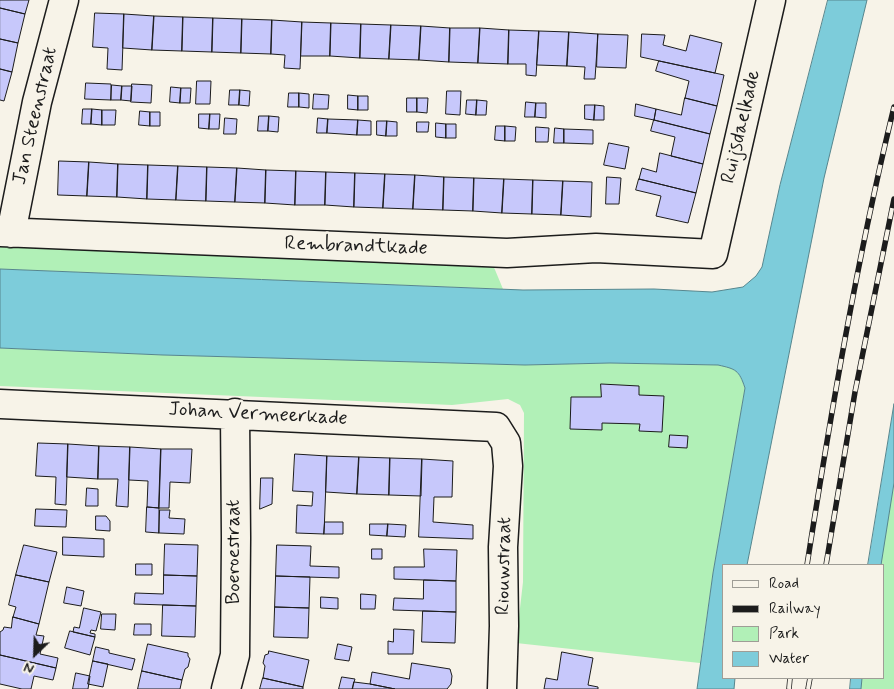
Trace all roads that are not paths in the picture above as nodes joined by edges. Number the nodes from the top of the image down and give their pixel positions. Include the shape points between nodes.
1 (64, 0) edge
2 (771, 0) edge
3 (5, 232) edge
4 (712, 254) joint
5 (0, 404) edge
6 (235, 413) junction
7 (506, 443) joint
8 (226, 689) edge
9 (502, 689) edge

1 - 3 street, Jan Steenstraat
2 - 4 street, Ruijsdaelkade
3 - 4 street, Rembrandtkade via 507,253 596,248
5 - 6 street, Johan Vermeerkade
6 - 7 street, Johan Vermeerkade via 496,426
6 - 8 street, Boeroestraat via 235,655
7 - 9 street, Riouwstraat

